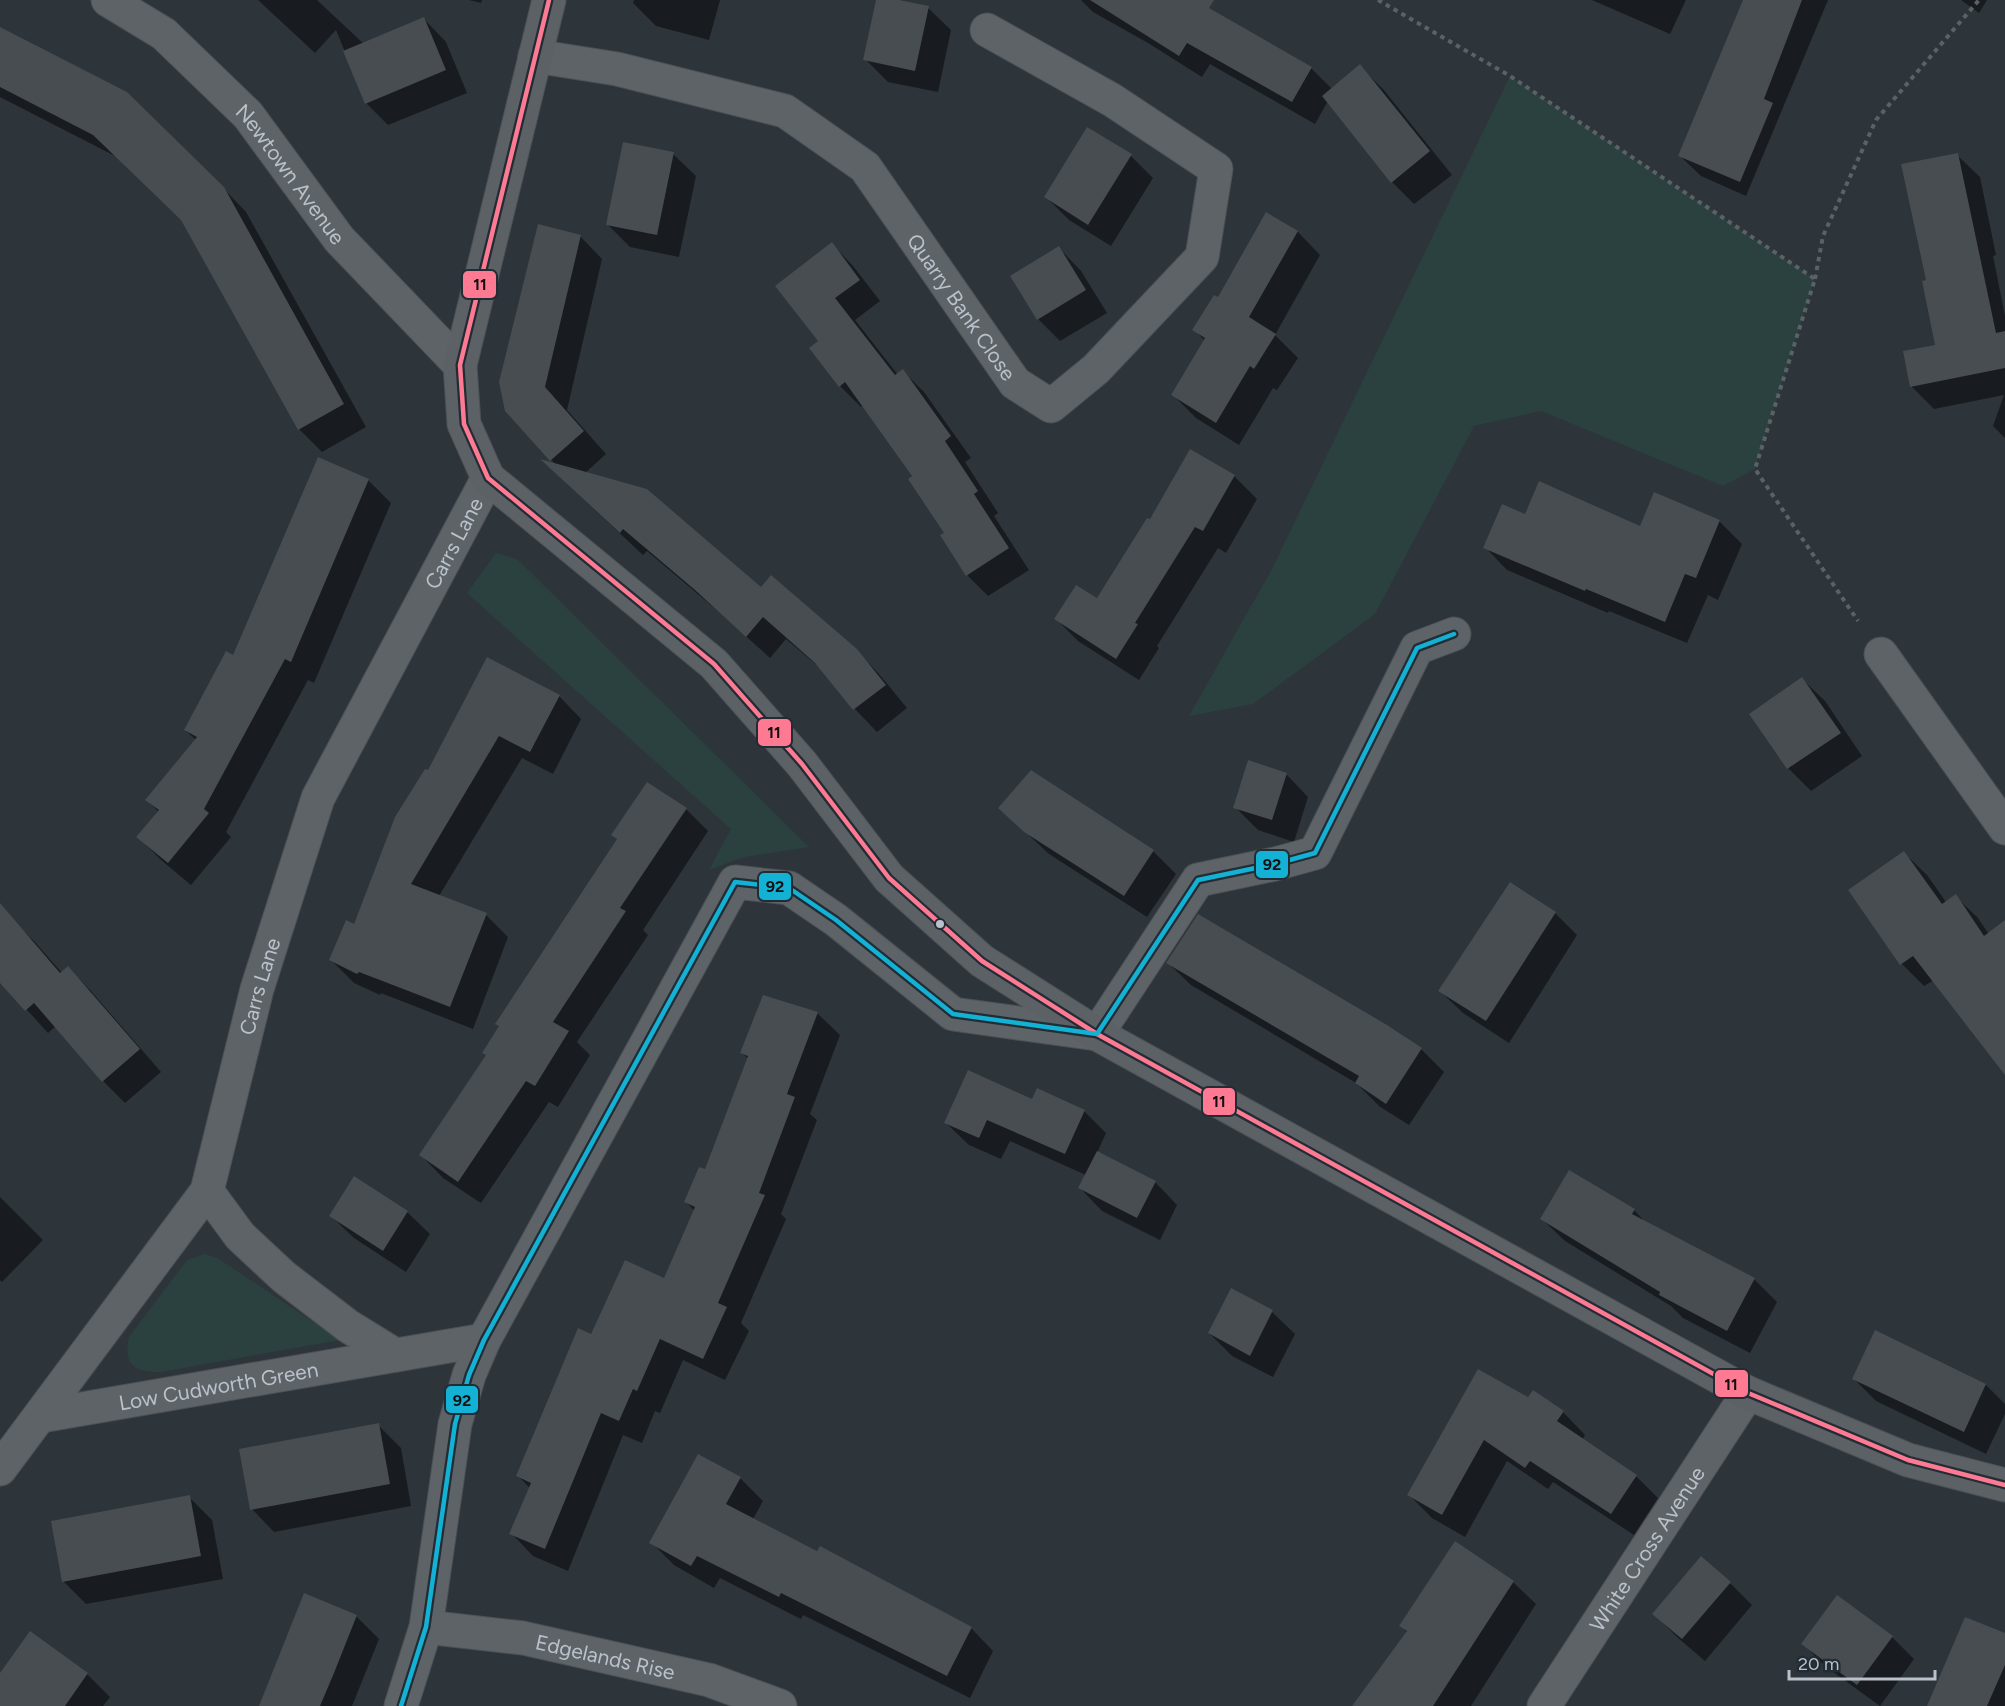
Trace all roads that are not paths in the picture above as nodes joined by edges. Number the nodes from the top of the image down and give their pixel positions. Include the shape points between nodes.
1 (108, 0) edge
2 (549, 0) edge
3 (987, 30) dead end
4 (535, 56) junction
5 (460, 365) junction
6 (488, 478) junction
7 (1454, 634) dead end
8 (1881, 654) road end
9 (2005, 828) edge
10 (1096, 1034) junction
11 (207, 1191) junction
12 (484, 1340) junction
13 (395, 1355) junction
14 (1748, 1392) junction
15 (41, 1416) junction
16 (0, 1469) edge
17 (2005, 1485) edge
18 (426, 1627) junction
19 (401, 1706) edge
20 (780, 1706) edge
21 (1544, 1706) edge

1 - 5 street, Newtown Avenue via 164,34 248,115 339,239
2 - 4 street
3 - 4 street, Quarry Bank Close via 1112,100 1216,169 1202,257 1096,369 1051,406 1015,383 865,167 785,111 617,69
4 - 5 street
5 - 6 street via 464,424
6 - 10 street via 714,664 802,764 889,878 982,961
6 - 11 street, Carrs Lane via 318,798 257,989
7 - 10 street via 1417,648 1315,853 1198,880
8 - 9 street
10 - 12 street via 953,1014 836,920 789,888 735,882
10 - 14 street
11 - 13 street via 240,1236 284,1277 348,1326
11 - 15 street, Carrs Lane
12 - 13 street, Low Cudworth Green
12 - 18 street via 455,1424
13 - 15 street, Low Cudworth Green
14 - 17 street via 1908,1460
14 - 21 street, White Cross Avenue
15 - 16 street, Carrs Lane
18 - 19 street
18 - 20 street, Edgelands Rise via 523,1638 709,1680

